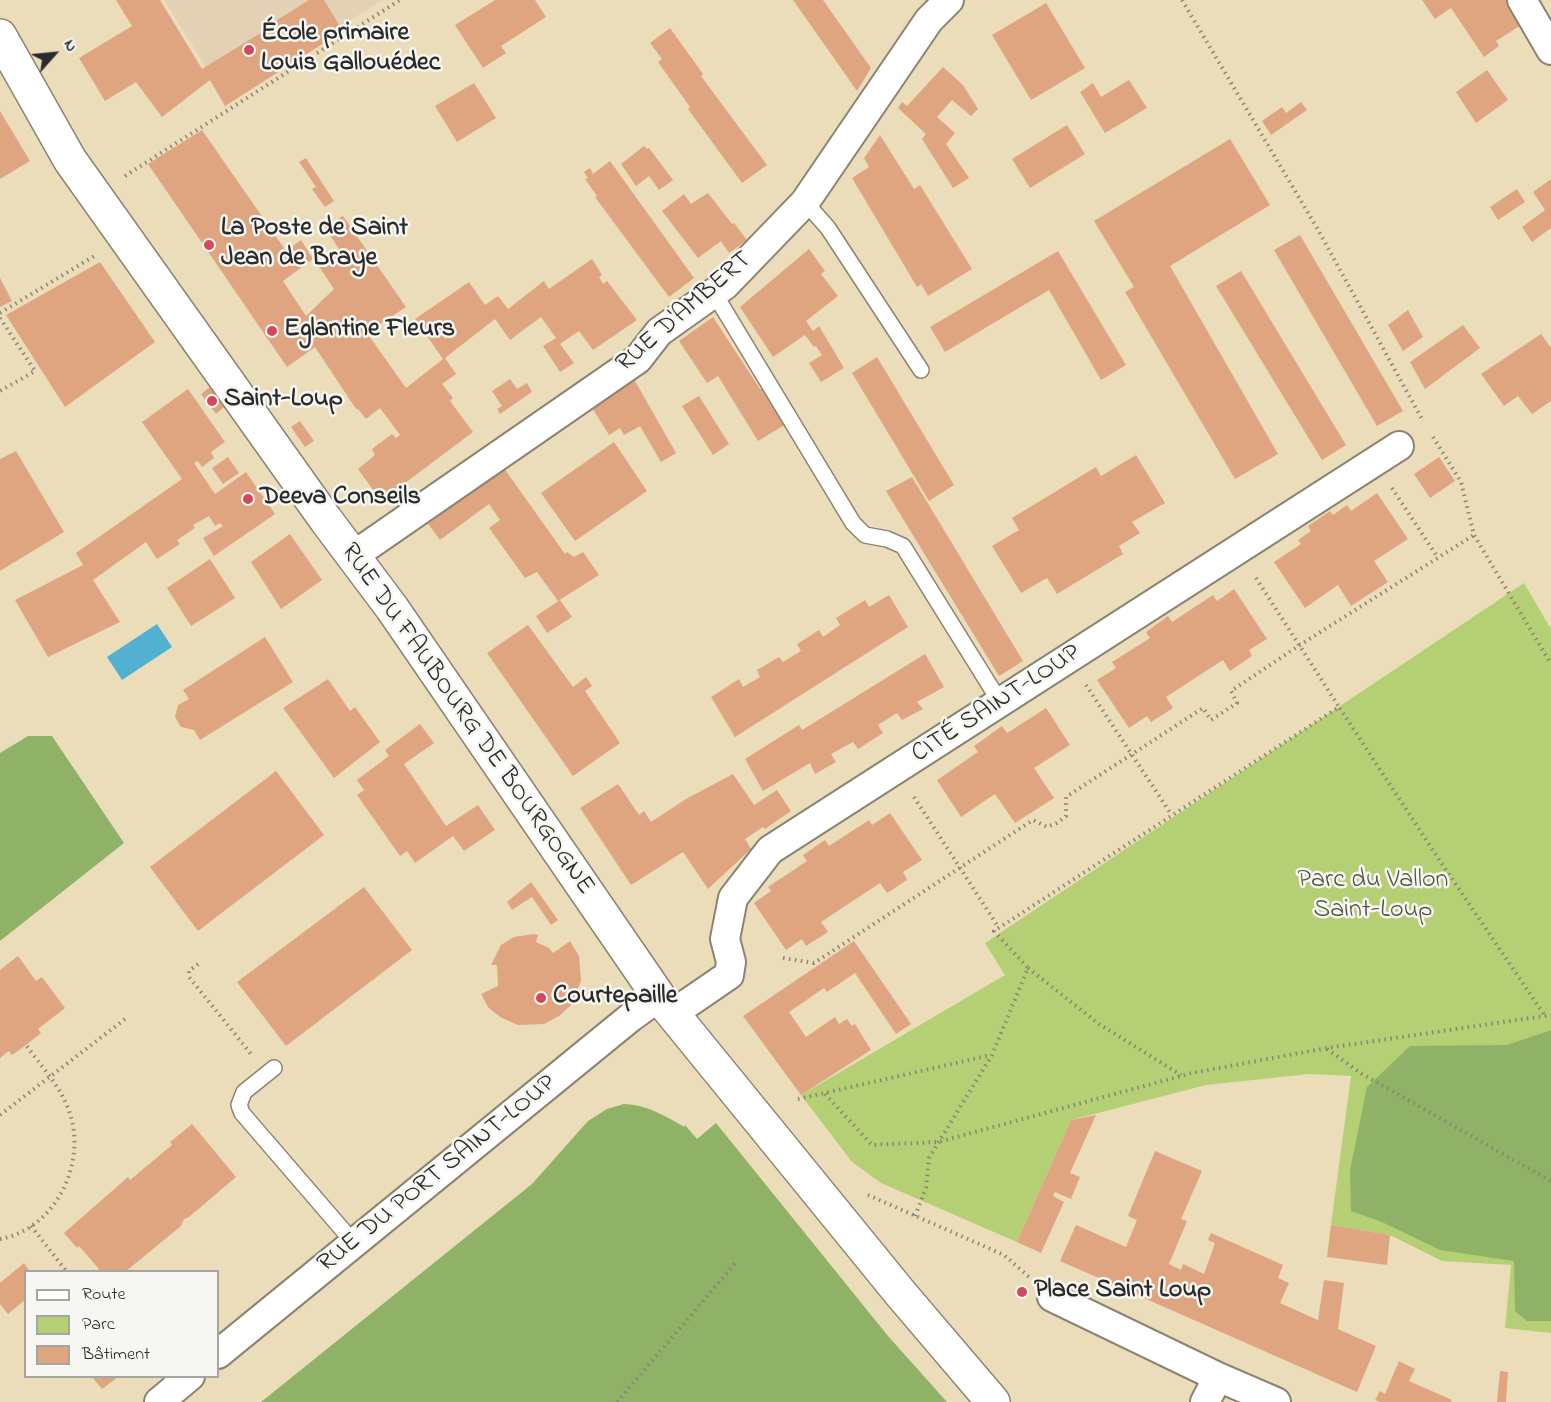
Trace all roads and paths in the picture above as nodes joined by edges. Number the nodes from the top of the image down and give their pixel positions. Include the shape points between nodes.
1 (400, 0) edge
2 (949, 0) edge
3 (1182, 0) edge
4 (1522, 0) edge
5 (0, 36) edge
6 (1551, 50) edge
7 (120, 179) dead end
8 (805, 202) junction
9 (99, 253) dead end
10 (714, 293) junction
11 (0, 313) edge
12 (0, 318) edge
13 (921, 370) dead end
14 (0, 391) edge
15 (1426, 426) dead end
16 (1432, 436) dead end
17 (1399, 446) dead end
18 (1390, 484) dead end
19 (1474, 535) junction
20 (353, 556) junction
21 (1438, 558) junction
22 (1252, 572) dead end
23 (1300, 645) junction
24 (1551, 664) edge
25 (1084, 682) dead end
26 (1000, 702) junction
27 (1339, 707) junction
28 (1132, 754) junction
29 (912, 794) dead end
30 (1171, 814) junction
31 (960, 869) junction
32 (999, 928) junction
33 (783, 958) dead end
34 (198, 964) dead end
35 (1028, 968) junction
36 (665, 1006) junction
37 (1551, 1015) edge
38 (1545, 1016) junction
39 (125, 1019) dead end
40 (26, 1045) dead end
41 (1327, 1048) junction
42 (992, 1055) junction
43 (270, 1071) joint
44 (1181, 1075) junction
45 (49, 1077) junction
46 (825, 1094) junction
47 (798, 1099) dead end
48 (0, 1115) edge
49 (938, 1142) junction
50 (1551, 1181) edge
51 (862, 1193) dead end
52 (915, 1216) junction
53 (31, 1226) junction
54 (0, 1239) edge
55 (354, 1243) junction
56 (737, 1261) dead end
57 (66, 1270) edge
58 (1052, 1297) joint
59 (219, 1353) edge
60 (1218, 1377) junction
61 (189, 1378) edge
62 (159, 1402) edge
63 (617, 1402) edge
64 (993, 1402) edge
65 (1205, 1402) edge
66 (1276, 1402) edge

1 - 7 path
2 - 8 street, RUE D'AMBERT via 929,20
3 - 15 path via 1317,228
4 - 6 street
5 - 20 main road, RUE DU FAUBOURG DE BOURGOGNE via 70,160
8 - 10 street, RUE D'AMBERT
8 - 13 lane via 828,228
9 - 11 path
10 - 20 street, RUE D'AMBERT via 659,332 638,358
10 - 26 lane via 853,523 865,535 903,546
12 - 14 path via 35,371
16 - 19 path via 1461,482
17 - 26 street, CITÉ SAINT-LOUP
18 - 21 path
19 - 21 path
19 - 24 path
20 - 36 main road, RUE DU FAUBOURG DE BOURGOGNE
21 - 23 path
22 - 23 path
23 - 27 path
23 - 28 path via 1231,691 1237,703 1211,720 1203,708
25 - 28 path
26 - 36 street, CITÉ SAINT-LOUP via 770,850 733,898 725,939 731,962 729,975
27 - 30 path
27 - 38 path
28 - 30 path
28 - 31 path via 1065,797 1066,816 1057,823 1047,827 1033,820
29 - 31 path
30 - 32 path
31 - 32 path
31 - 33 path via 814,963
32 - 35 path via 994,931
34 - 43 path via 189,971 189,977
35 - 42 path
35 - 44 path via 1099,1024
36 - 55 street, RUE DU PORT SAINT-LOUP via 631,1017
36 - 64 main road, RUE DU FAUBOURG DE BOURGOGNE
37 - 38 path
38 - 41 path
39 - 45 path
40 - 45 path
41 - 44 path
41 - 50 path via 1362,1074
42 - 46 path
42 - 49 path
43 - 55 lane via 244,1092 239,1106 242,1113
44 - 49 path
45 - 48 path
45 - 53 path via 69,1111 75,1149 66,1186
46 - 47 path
46 - 49 path via 872,1145
49 - 52 path via 929,1158 926,1188
51 - 52 path
52 - 58 path via 1004,1255
53 - 54 path
53 - 57 path
55 - 59 street, RUE DU PORT SAINT-LOUP
56 - 63 path
58 - 60 street
60 - 65 street
60 - 66 street
61 - 62 street

